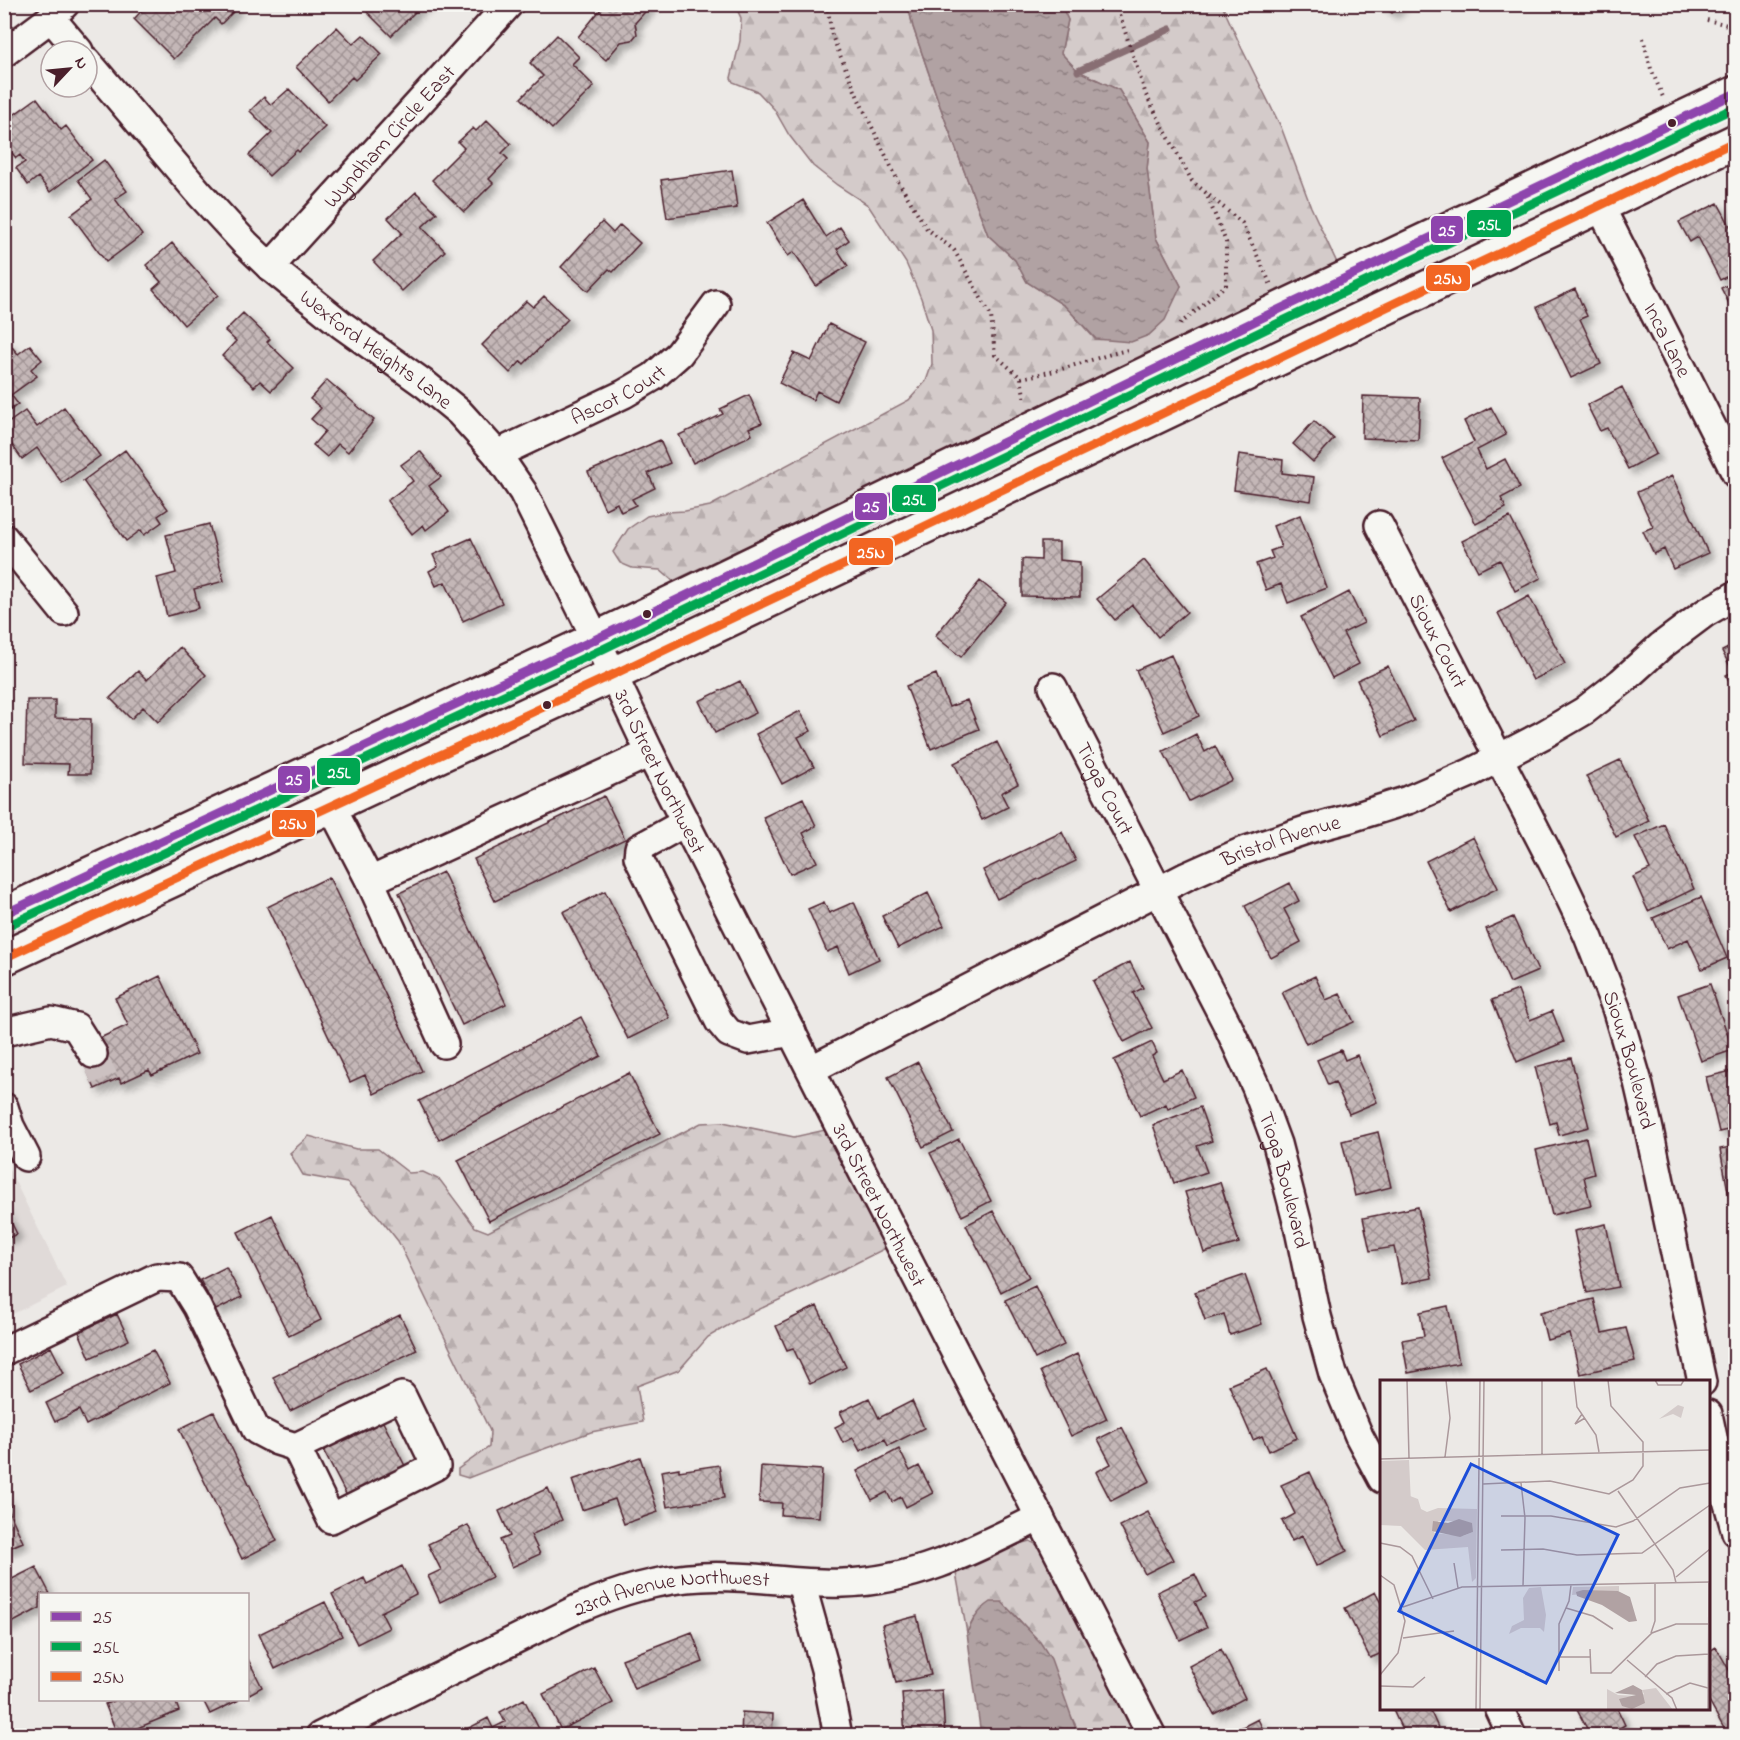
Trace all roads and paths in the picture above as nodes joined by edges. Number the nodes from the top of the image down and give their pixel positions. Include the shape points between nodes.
1 (508, 4) edge
2 (827, 4) edge
3 (1116, 4) edge
4 (58, 11) edge
5 (1707, 20) dead end
6 (1736, 27) edge
7 (1643, 38) dead end
8 (73, 39) edge
9 (4, 53) edge
10 (99, 75) edge
11 (1736, 93) edge
12 (1674, 122) junction
13 (1736, 141) edge
14 (1206, 193) junction
15 (1600, 206) junction
16 (270, 267) junction
17 (716, 304) dead end
18 (1282, 308) junction
19 (1177, 326) dead end
20 (1133, 349) dead end
21 (1021, 378) junction
22 (1027, 409) dead end
23 (497, 454) junction
24 (1736, 474) edge
25 (1379, 525) dead end
26 (4, 538) edge
27 (1736, 595) edge
28 (64, 612) dead end
29 (596, 639) junction
30 (612, 675) junction
31 (1053, 687) dead end
32 (650, 753) junction
33 (1498, 758) junction
34 (331, 806) junction
35 (686, 822) junction
36 (370, 881) junction
37 (1158, 891) junction
38 (4, 914) edge
39 (4, 958) edge
40 (4, 1032) edge
41 (792, 1032) junction
42 (444, 1044) dead end
43 (93, 1054) tunnel mouth
44 (812, 1069) junction
45 (4, 1107) edge
46 (26, 1157) dead end
47 (4, 1351) edge
48 (1702, 1380) edge
49 (1710, 1423) edge
50 (296, 1448) junction
51 (1380, 1475) edge
52 (1040, 1517) junction
53 (1736, 1532) edge
54 (801, 1583) junction
55 (1500, 1710) edge
56 (320, 1736) edge
57 (838, 1736) edge
58 (1152, 1736) edge
59 (1512, 1736) edge

1 - 16 street, Wyndham Circle East
2 - 21 path via 832,36 898,182 927,229 954,250 991,316 995,355
3 - 14 path via 1146,95 1192,181
4 - 8 street
4 - 9 street
5 - 6 path
7 - 12 path
10 - 16 street, Wexford Heights Lane via 200,194
11 - 12 main road
12 - 18 main road
13 - 15 main road
14 - 18 path via 1242,223
14 - 19 path via 1226,242 1226,285
15 - 24 street, Inca Lane
15 - 30 main road
16 - 23 street, Wexford Heights Lane via 459,412
17 - 23 street, Ascot Court via 679,354 653,377
18 - 29 main road
20 - 21 path
21 - 22 path
23 - 29 street, Wexford Heights Lane via 538,520
25 - 33 street, Sioux Court
26 - 28 street
27 - 33 street, Bristol Avenue via 1661,646 1584,711
29 - 30 street, Wexford Heights Lane
29 - 38 main road
30 - 32 street, 3rd Street Northwest
30 - 34 main road
31 - 37 street, Tioga Court
32 - 35 street, 3rd Street Northwest
32 - 36 street
33 - 37 street, Bristol Avenue via 1408,800 1241,852
33 - 48 street, Sioux Boulevard via 1588,936 1616,1008 1650,1134
34 - 36 street
34 - 39 main road
35 - 41 street, 3rd Street Northwest
35 - 41 street via 639,848 638,857 719,1021 729,1033 748,1040
36 - 42 street
37 - 44 street, Bristol Avenue
37 - 51 street, Tioga Boulevard via 1256,1088 1279,1154 1333,1374
40 - 43 street via 51,1021 75,1027
41 - 44 street, 3rd Street Northwest
44 - 52 street, 3rd Street Northwest
45 - 46 street
47 - 50 street via 157,1277 179,1278 256,1430
49 - 53 street
50 - 50 street via 402,1396 436,1466 331,1519
52 - 54 street, 23rd Avenue Northwest via 928,1569 887,1579
52 - 58 street, 3rd Street Northwest
54 - 56 street, 23rd Avenue Northwest via 703,1576 660,1581 619,1592
54 - 57 street via 825,1669
55 - 59 street

